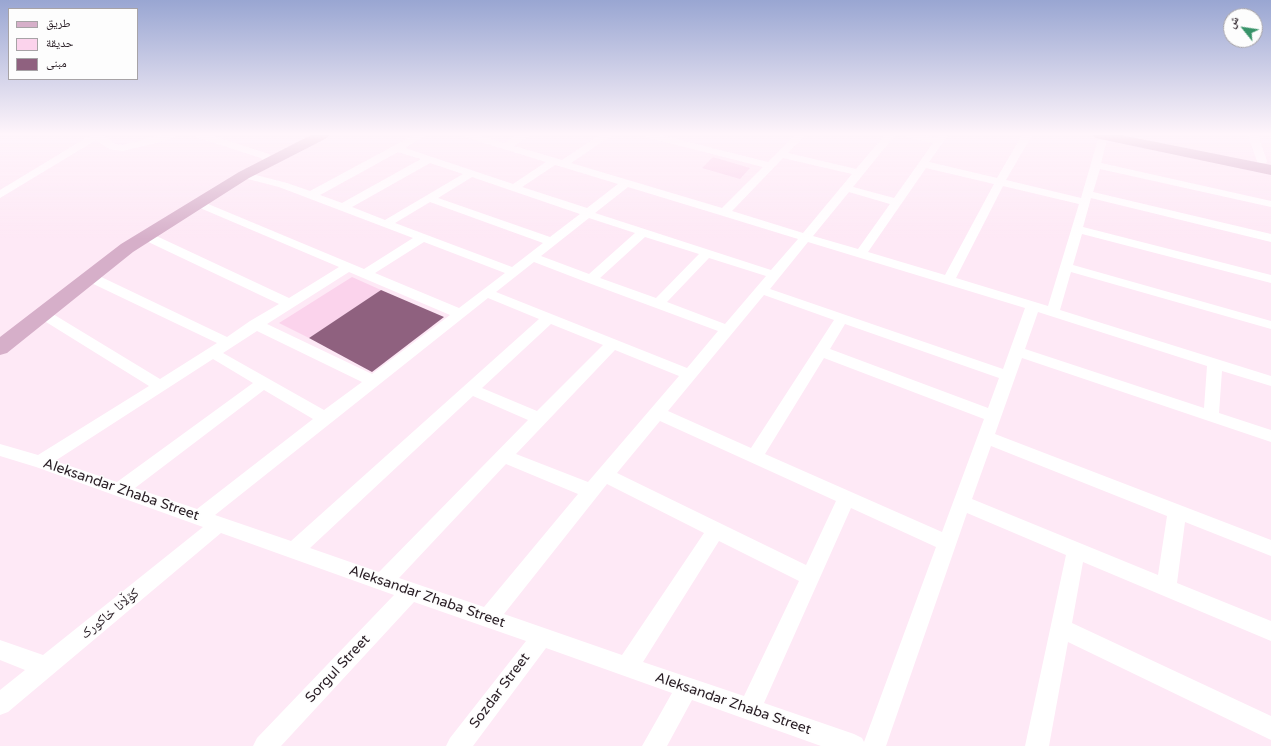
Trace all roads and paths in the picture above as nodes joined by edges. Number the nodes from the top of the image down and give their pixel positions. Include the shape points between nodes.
1 (40, 170) edge
2 (245, 170) edge
3 (252, 170) edge
4 (357, 170) edge
5 (410, 170) edge
6 (461, 170) edge
7 (545, 170) edge
8 (583, 170) edge
9 (766, 170) edge
10 (846, 170) edge
11 (862, 170) edge
12 (919, 170) edge
13 (948, 170) edge
14 (1007, 170) edge
15 (1095, 170) edge
16 (1118, 170) edge
17 (470, 173) junction
18 (859, 173) junction
19 (244, 175) junction
20 (1000, 182) junction
21 (626, 183) junction
22 (514, 188) junction
23 (846, 188) junction
24 (0, 195) edge
25 (310, 196) junction
26 (428, 198) junction
27 (1086, 198) junction
28 (897, 202) junction
29 (197, 203) junction
30 (1271, 204) edge
31 (342, 208) junction
32 (588, 213) junction
33 (724, 213) junction
34 (386, 224) junction
35 (1077, 229) junction
36 (643, 232) junction
37 (146, 236) junction
38 (806, 237) junction
39 (422, 238) junction
40 (1271, 238) edge
41 (552, 242) junction
42 (707, 253) junction
43 (861, 254) junction
44 (533, 257) junction
45 (349, 266) junction
46 (1066, 267) junction
47 (514, 272) junction
48 (366, 273) junction
49 (774, 275) junction
50 (90, 277) junction
51 (591, 279) junction
52 (1271, 279) edge
53 (948, 281) junction
54 (761, 290) junction
55 (487, 293) junction
56 (288, 304) junction
57 (658, 304) junction
58 (1033, 306) junction
59 (1053, 312) junction
60 (43, 314) junction
61 (461, 314) junction
62 (549, 318) junction
63 (842, 318) junction
64 (255, 324) junction
65 (1271, 325) edge
66 (728, 330) junction
67 (0, 332) edge
68 (227, 342) junction
69 (612, 344) junction
70 (0, 348) edge
71 (821, 351) junction
72 (1017, 351) junction
73 (211, 352) junction
74 (1215, 363) junction
75 (690, 375) junction
76 (1008, 376) junction
77 (1271, 381) edge
78 (373, 382) junction
79 (263, 383) junction
80 (158, 386) junction
81 (471, 389) junction
82 (657, 413) junction
83 (993, 416) junction
84 (1211, 416) junction
85 (325, 418) junction
86 (540, 419) junction
87 (1271, 436) edge
88 (985, 437) junction
89 (2, 452) edge
90 (503, 456) junction
91 (754, 457) junction
92 (40, 462) junction
93 (605, 475) junction
94 (120, 490) junction
95 (591, 492) junction
96 (847, 498) junction
97 (962, 503) junction
98 (1177, 512) junction
99 (200, 517) junction
100 (219, 524) junction
101 (716, 530) junction
102 (947, 543) junction
103 (1271, 548) edge
104 (294, 550) junction
105 (1076, 550) junction
106 (810, 577) junction
107 (383, 581) junction
108 (1166, 588) junction
109 (411, 591) junction
110 (488, 618) junction
111 (1060, 628) junction
112 (1271, 631) edge
113 (542, 637) junction
114 (0, 650) edge
115 (45, 667) junction
116 (627, 667) junction
117 (687, 688) junction
118 (0, 704) edge
119 (749, 710) junction
120 (1271, 728) edge
121 (265, 746) edge
122 (458, 746) edge
123 (654, 746) edge
124 (853, 746) edge
125 (874, 746) edge
126 (1037, 746) edge

1 - 24 street
2 - 67 main road via 192,195 113,246
3 - 19 main road
4 - 25 street
5 - 31 street
6 - 17 street
7 - 22 street
8 - 21 street
9 - 33 street
10 - 18 street
11 - 18 street
12 - 28 street
13 - 20 street
14 - 20 street
15 - 27 street
16 - 30 street
17 - 22 street
17 - 26 street
18 - 23 street
19 - 25 street
19 - 29 main road
20 - 27 street
20 - 53 street
21 - 32 street
21 - 33 street
22 - 32 street
23 - 28 street
23 - 38 street
25 - 31 street
26 - 34 street
26 - 41 street
27 - 35 street
27 - 40 street
28 - 43 street
29 - 37 main road
29 - 45 street
31 - 34 street
32 - 36 street
32 - 41 street
33 - 38 street
34 - 39 street
35 - 46 street
35 - 52 street
36 - 42 street
36 - 51 street
37 - 50 main road
37 - 56 street
38 - 43 street
38 - 49 street
39 - 47 street
39 - 48 street
41 - 44 street
42 - 49 street
42 - 57 street
43 - 53 street
44 - 47 street
44 - 51 street
45 - 48 street
45 - 56 street
46 - 59 street
46 - 65 street
47 - 55 street
48 - 61 street
49 - 54 street
50 - 60 main road
50 - 68 street
51 - 57 street
53 - 58 street
54 - 63 street
54 - 66 street
55 - 61 street
55 - 62 street
56 - 64 street
57 - 66 street
58 - 59 street
58 - 72 street
59 - 74 street
60 - 70 main road
60 - 80 street
61 - 78 street
62 - 69 street
62 - 81 street
63 - 71 street
63 - 76 street
64 - 68 street
64 - 78 street
66 - 75 street
68 - 73 street
69 - 75 street
69 - 86 street
71 - 83 street
71 - 91 street
72 - 76 street
72 - 84 street
73 - 79 street
73 - 80 street
74 - 77 street
74 - 84 street
75 - 82 street
76 - 83 street
78 - 85 street
79 - 85 street
79 - 94 street
80 - 92 street
81 - 86 street
81 - 104 street
82 - 91 street
82 - 93 street
83 - 88 street
84 - 87 street
85 - 99 street
86 - 90 street
88 - 97 street
88 - 98 street
89 - 92 street, Aleksandar Zhaba Street
90 - 95 street
90 - 107 street
91 - 96 street
92 - 94 street, Aleksandar Zhaba Street
93 - 95 street
93 - 101 street
94 - 99 street, Aleksandar Zhaba Street
95 - 110 street
96 - 102 street
96 - 106 street
97 - 102 street
97 - 105 street
98 - 103 street
98 - 108 street
99 - 100 street, Aleksandar Zhaba Street
100 - 104 street, Aleksandar Zhaba Street
100 - 115 street, کۆڵانا خاکورک
101 - 106 street
101 - 116 street
102 - 125 street
104 - 107 street, Aleksandar Zhaba Street
105 - 108 street
105 - 111 street
106 - 119 street
107 - 109 street, Aleksandar Zhaba Street
108 - 112 street
109 - 110 street, Aleksandar Zhaba Street
109 - 121 street, Sorgul Street
110 - 113 street, Aleksandar Zhaba Street
111 - 120 street
111 - 126 street
113 - 116 street, Aleksandar Zhaba Street
113 - 122 street, Sozdar Street
114 - 115 street
115 - 118 street, کۆڵانا خاکورک
116 - 117 street, Aleksandar Zhaba Street
117 - 119 street, Aleksandar Zhaba Street
117 - 123 street
119 - 124 street, Aleksandar Zhaba Street

